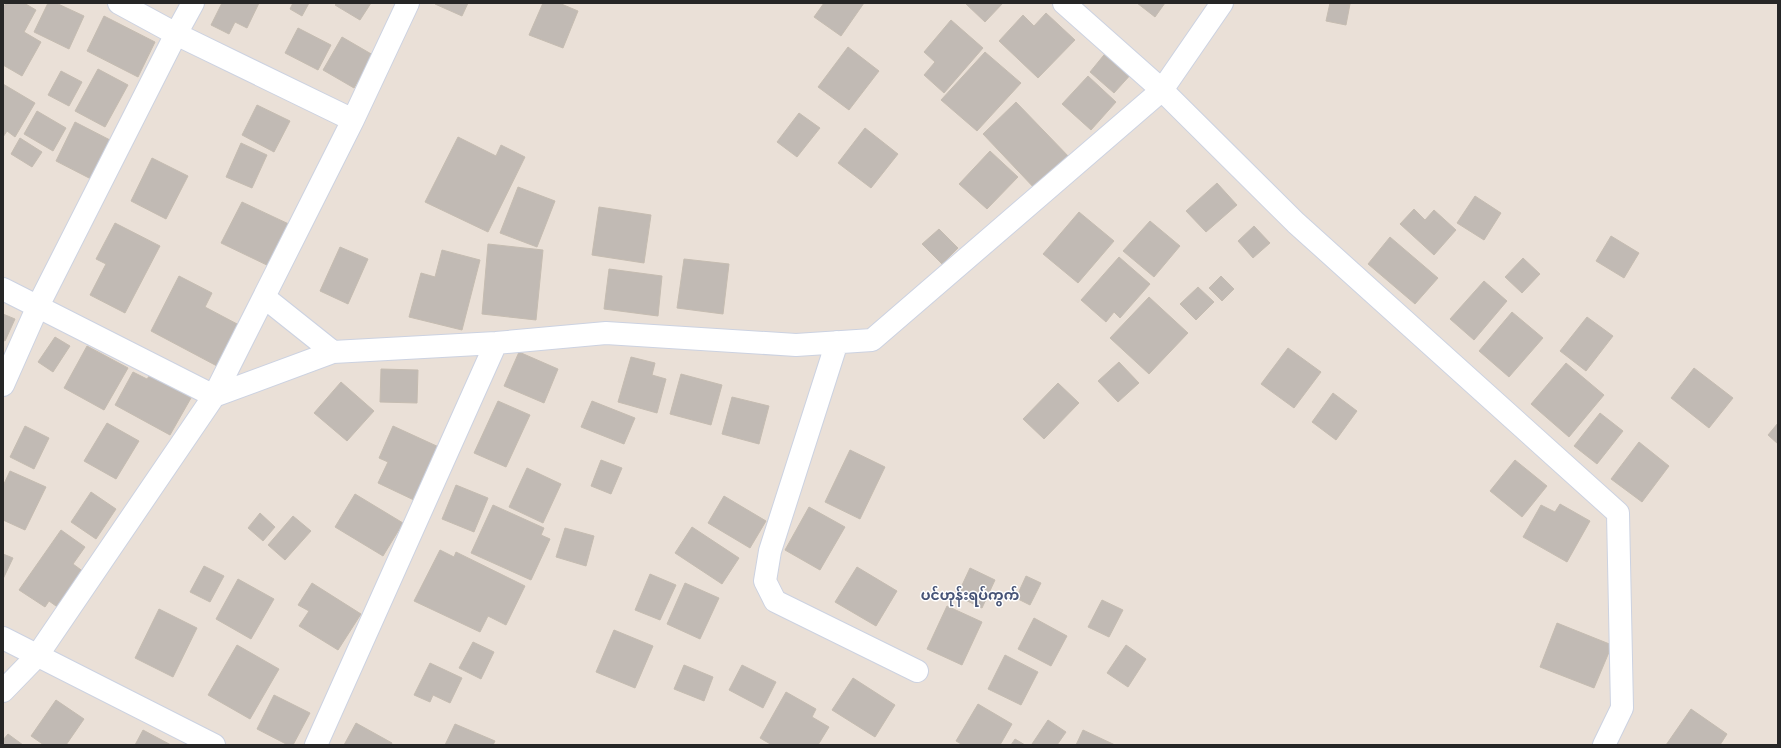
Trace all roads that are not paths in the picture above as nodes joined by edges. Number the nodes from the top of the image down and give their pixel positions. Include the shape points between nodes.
1 (118, 3) edge
2 (193, 3) edge
3 (408, 3) edge
4 (1064, 3) edge
5 (1222, 3) edge
6 (176, 34) junction
7 (1162, 90) junction
8 (353, 120) junction
9 (3, 289) edge
10 (264, 297) junction
11 (38, 306) junction
12 (837, 342) junction
13 (496, 343) junction
14 (333, 352) junction
15 (3, 385) edge
16 (214, 396) junction
17 (3, 638) edge
18 (37, 656) junction
19 (917, 671) dead end
20 (3, 691) edge
21 (214, 745) edge
22 (316, 745) edge
23 (1604, 745) edge

1 - 6 street
2 - 6 street
3 - 8 street
4 - 7 street
5 - 7 street
6 - 8 street
6 - 11 street
7 - 12 street via 872,340
7 - 23 street via 1296,223 1618,513 1622,708
8 - 10 street
9 - 11 street
10 - 14 street
10 - 16 street
11 - 15 street
11 - 16 street
12 - 13 street via 796,345 606,333
12 - 19 street via 770,550 764,581 775,601
13 - 14 street
13 - 22 street
14 - 16 street
16 - 18 street
17 - 18 street
18 - 20 street
18 - 21 street

